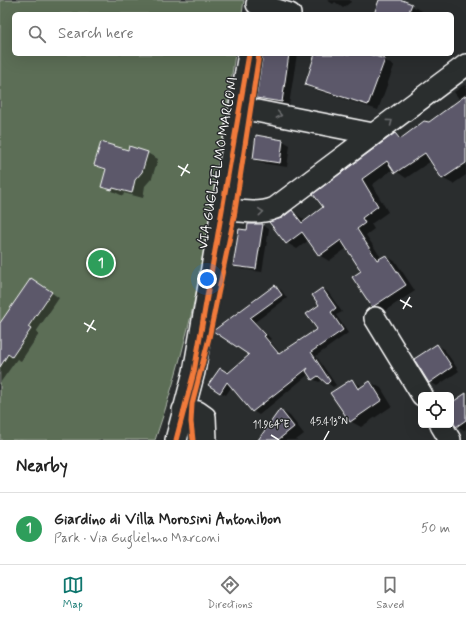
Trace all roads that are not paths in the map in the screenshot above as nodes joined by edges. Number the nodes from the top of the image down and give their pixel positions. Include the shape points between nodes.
1 (257, 6) edge
2 (282, 12) edge
3 (249, 56) edge
4 (466, 65) edge
5 (241, 108) junction
6 (373, 134) junction
7 (222, 209) junction
8 (375, 318) dead end
9 (420, 392) edge
10 (183, 410) junction
11 (443, 428) edge
12 (176, 440) edge
13 (206, 440) edge
14 (450, 440) edge

1 - 2 street
3 - 5 street, VIA GUGLIELMO MARCONI
6 -> 4 street
5 -> 6 street
5 - 7 street, VIA GUGLIELMO MARCONI
7 -> 6 street via 256,212 275,208
7 - 10 street, VIA GUGLIELMO MARCONI via 194,372
8 - 9 street
10 - 12 street, VIA GUGLIELMO MARCONI
10 - 13 street via 198,412 205,417
11 - 14 street

